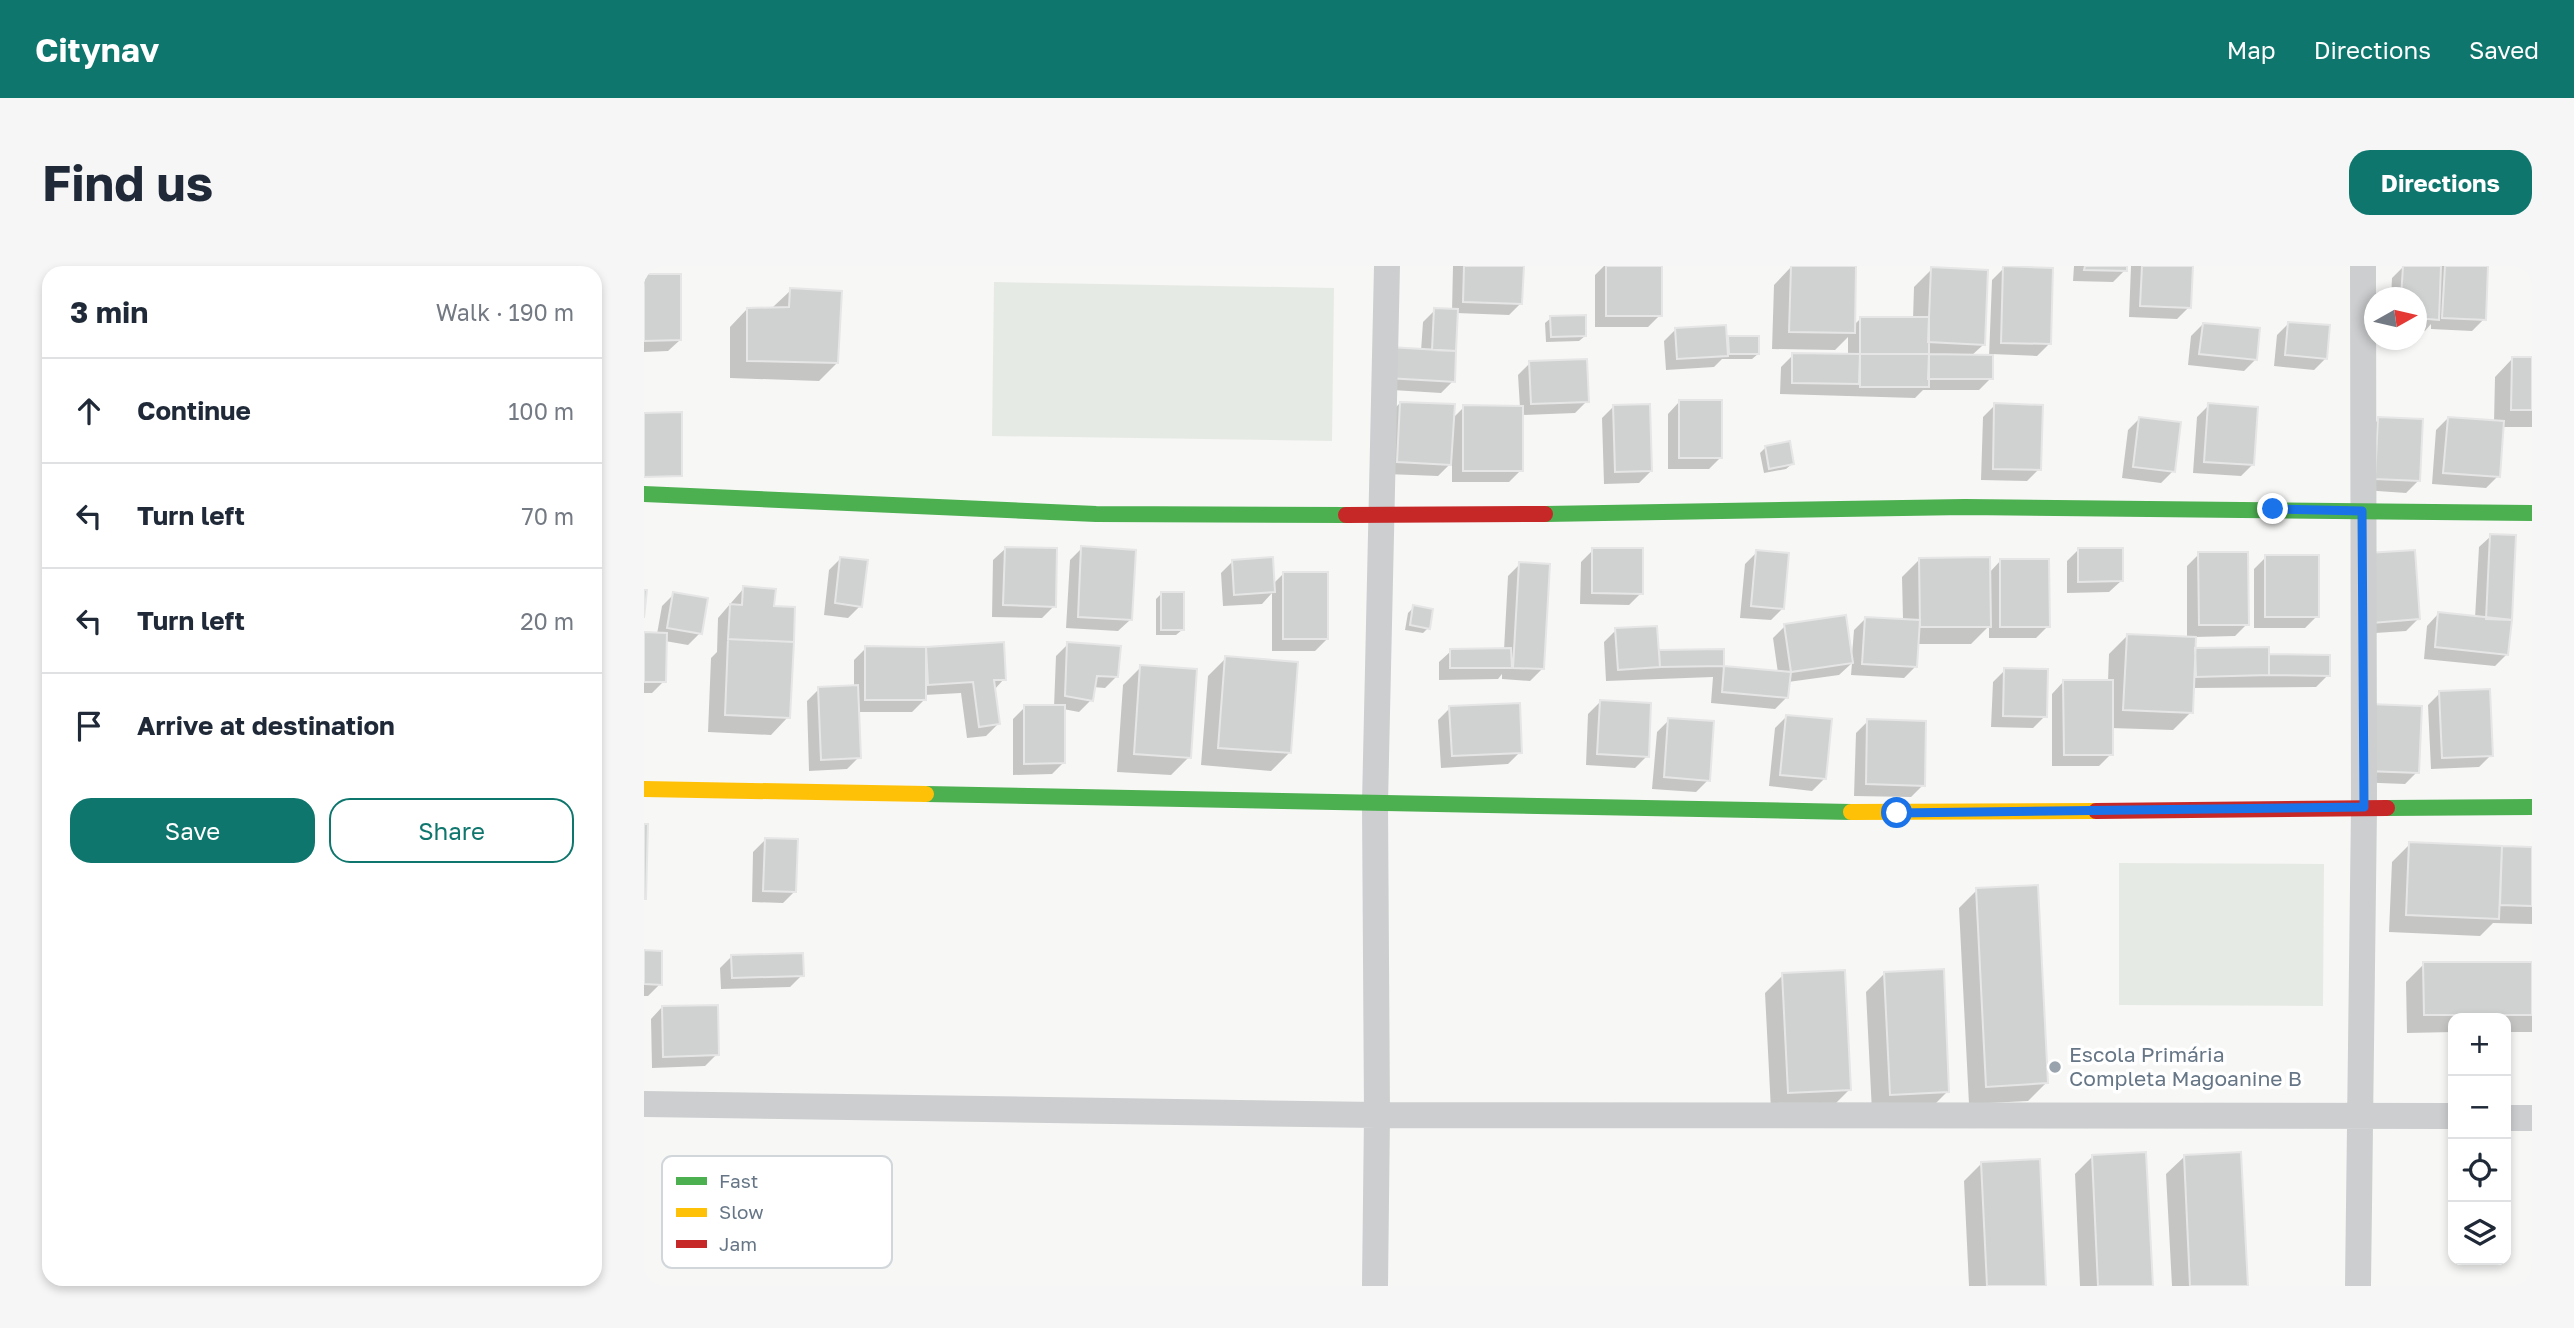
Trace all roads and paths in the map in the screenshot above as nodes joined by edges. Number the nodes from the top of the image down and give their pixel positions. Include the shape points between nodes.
1 (1387, 266) edge
2 (2363, 266) edge
3 (644, 494) edge
4 (2362, 511) junction
5 (2532, 513) edge
6 (1381, 514) junction
7 (644, 789) edge
8 (1375, 803) junction
9 (2364, 807) junction
10 (2532, 807) edge
11 (644, 1104) edge
12 (2362, 1114) junction
13 (1377, 1115) junction
14 (2448, 1116) edge
15 (2511, 1118) edge
16 (2532, 1118) edge
17 (1375, 1286) edge
18 (2358, 1286) edge

1 - 6 street
2 - 4 street
3 - 6 street via 1096,514
4 - 5 street
4 - 6 street via 1965,507
4 - 9 street
6 - 8 street
7 - 8 street
8 - 9 street via 1897,813
8 - 13 street
9 - 10 street
9 - 12 street
11 - 13 street
12 - 13 street
12 - 14 street
12 - 18 street
13 - 17 street
15 - 16 street

